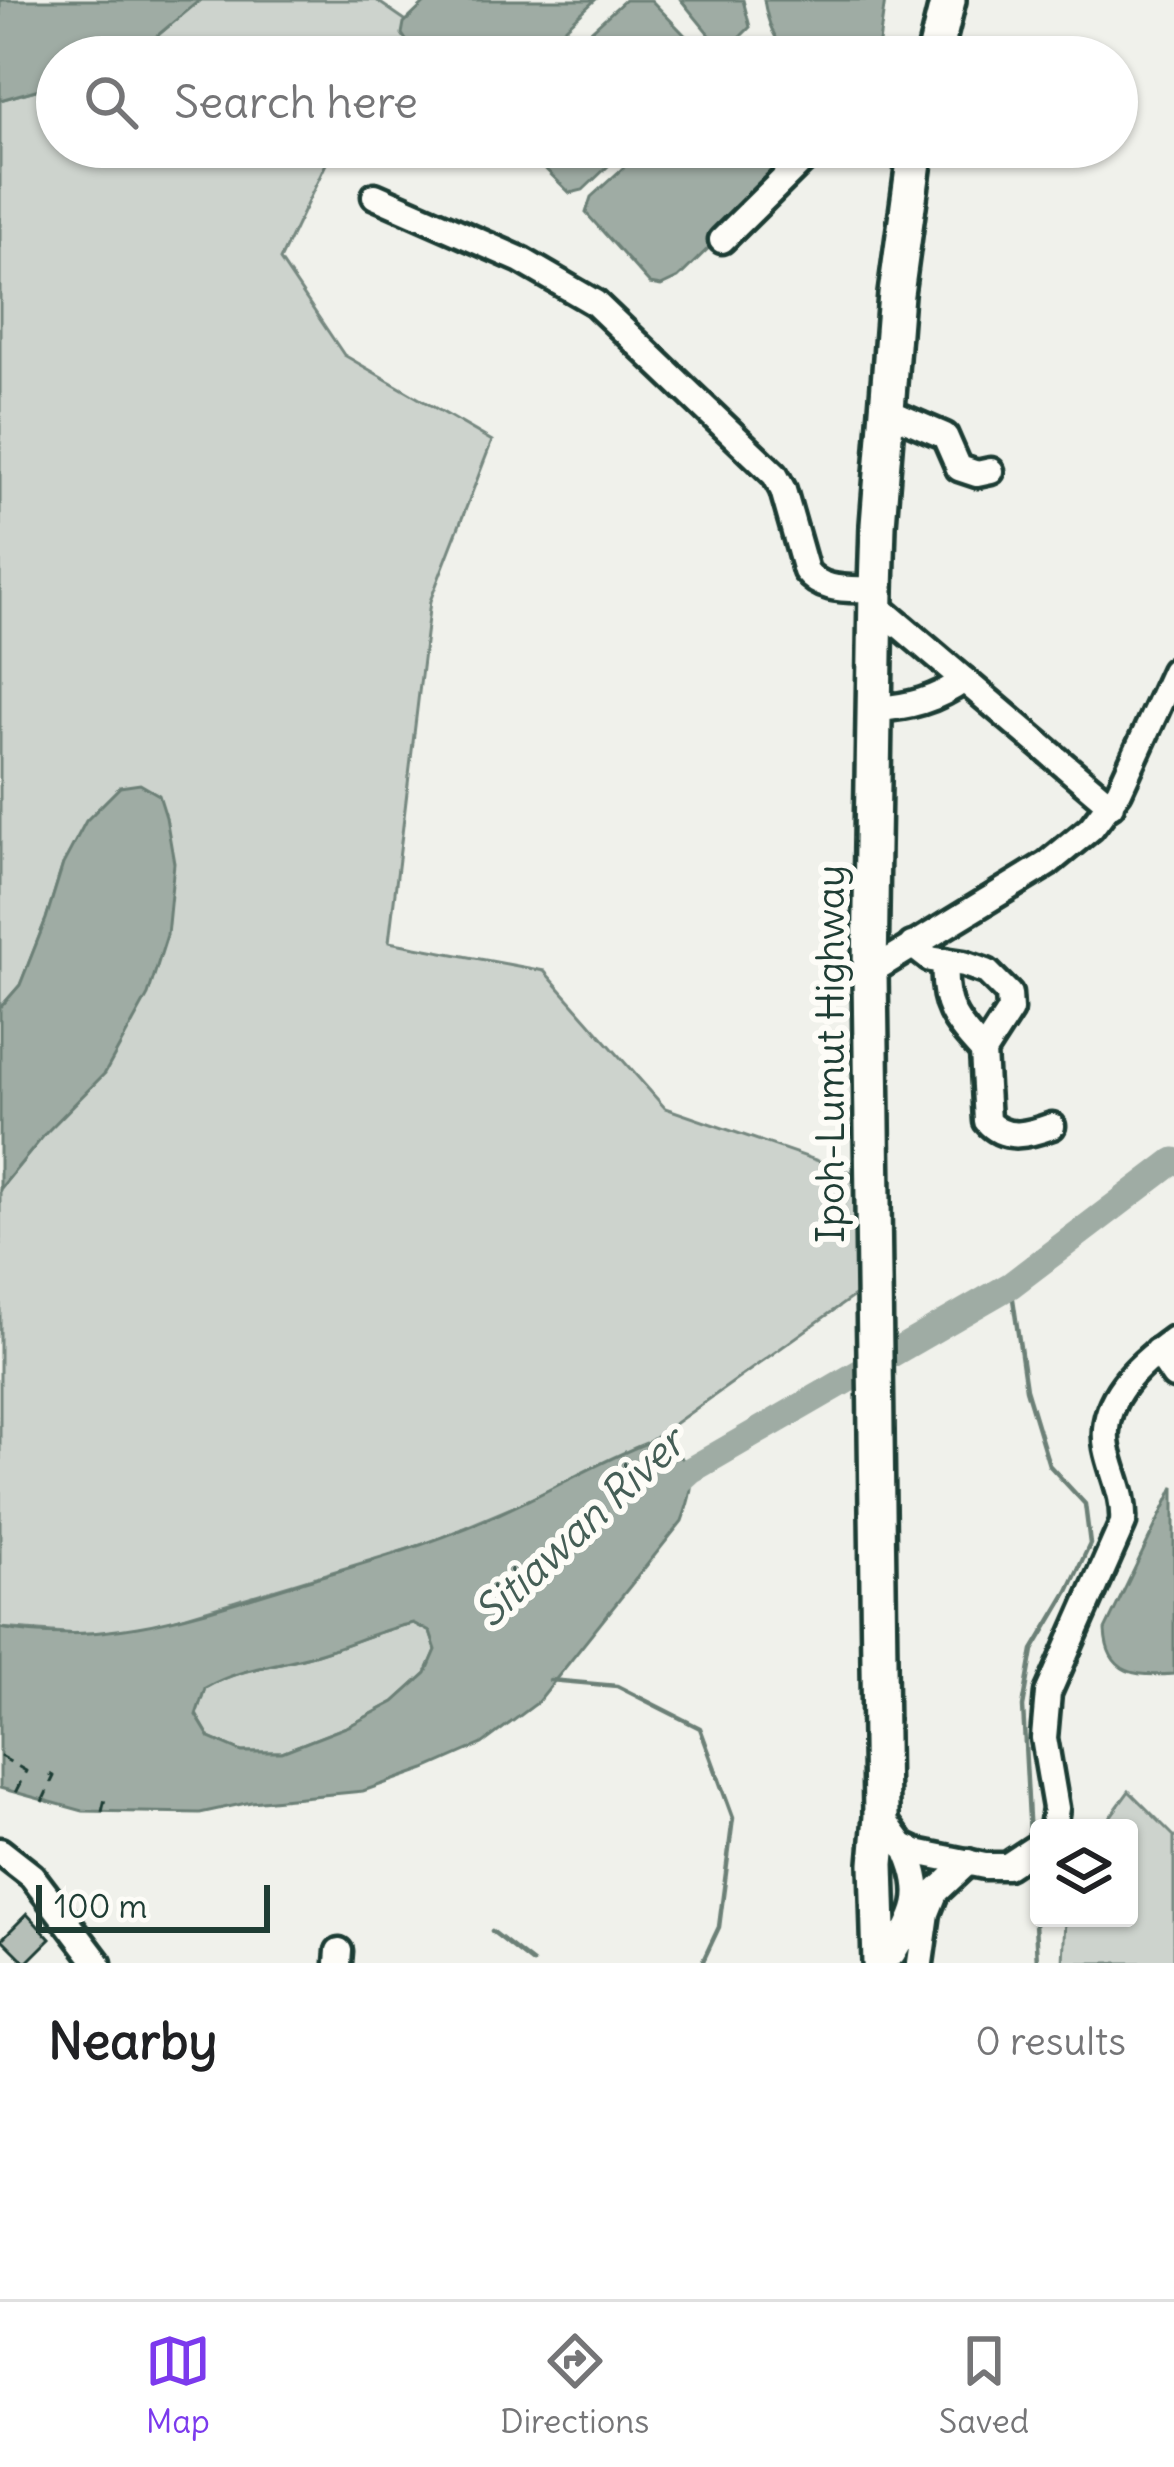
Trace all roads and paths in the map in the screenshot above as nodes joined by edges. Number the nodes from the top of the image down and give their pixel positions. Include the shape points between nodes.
1 (948, 0) edge
2 (939, 36) edge
3 (795, 168) edge
4 (913, 168) edge
5 (375, 196) dead end
6 (722, 240) dead end
7 (887, 411) junction
8 (991, 471) dead end
9 (876, 597) junction
10 (1174, 671) edge
11 (964, 680) junction
12 (875, 709) junction
13 (1111, 805) junction
14 (912, 945) junction
15 (945, 961) junction
16 (870, 972) junction
17 (983, 1052) junction
18 (1052, 1126) dead end
19 (1166, 1345) edge
20 (1174, 1376) edge
21 (0, 1756) edge
22 (44, 1772) dead end
23 (16, 1793) dead end
24 (106, 1794) dead end
25 (42, 1802) dead end
26 (101, 1812) dead end
27 (1054, 1819) edge
28 (0, 1851) edge
29 (1030, 1852) edge
30 (898, 1857) junction
31 (968, 1862) junction
32 (896, 1960) edge
33 (98, 1963) edge

1 - 2 highway
3 - 6 street
4 - 7 highway, Ipoh-Lumut Highway
5 - 9 street via 521,260 595,303 775,476 812,579
7 - 8 street via 945,436 959,468
7 - 9 highway, Ipoh-Lumut Highway
9 - 11 street
9 - 12 highway, Ipoh-Lumut Highway
10 - 13 street
11 - 12 street via 920,703
11 - 13 street
12 - 16 highway, Ipoh-Lumut Highway
13 - 14 street via 1047,864
14 - 15 street
14 - 16 street
15 - 17 street via 948,1008
15 - 17 street via 987,972 1009,994 1010,1010
16 - 30 highway, Ipoh-Lumut Highway via 881,1816
17 - 18 street via 990,1126 1025,1136
19 - 20 street
19 - 27 street via 1131,1373 1113,1403 1106,1443 1123,1523 1048,1693 1044,1738
21 - 23 path via 26,1771
22 - 25 path via 53,1776
24 - 26 path
28 - 33 street via 32,1876
29 - 31 street via 1007,1866
30 - 31 street
30 - 32 highway, Ipoh-Lumut Highway
31 - 32 street via 935,1893

